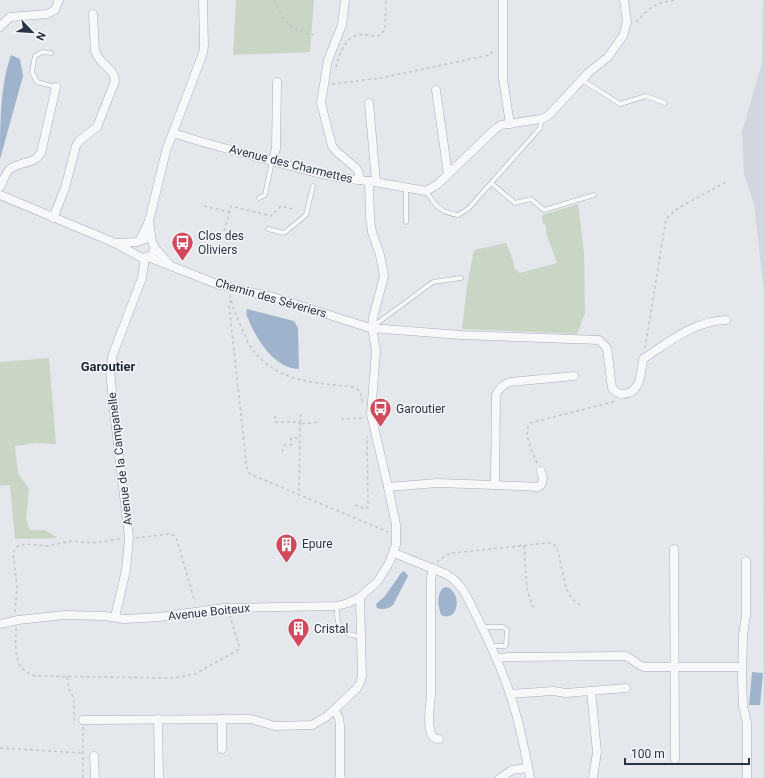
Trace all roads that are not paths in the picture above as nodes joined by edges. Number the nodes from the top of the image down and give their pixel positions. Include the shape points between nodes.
1 (59, 0) edge
2 (203, 0) edge
3 (345, 0) edge
4 (503, 0) edge
5 (624, 0) edge
6 (93, 14) dead end
7 (0, 26) edge
8 (51, 53) dead end
9 (582, 80) junction
10 (277, 82) dead end
11 (56, 87) joint
12 (436, 90) dead end
13 (368, 103) dead end
14 (665, 103) dead end
15 (542, 119) junction
16 (510, 124) junction
17 (173, 133) junction
18 (272, 161) junction
19 (448, 174) junction
20 (360, 180) junction
21 (373, 182) junction
22 (491, 183) junction
23 (313, 186) dead end
24 (0, 187) edge
25 (406, 188) junction
26 (426, 191) junction
27 (0, 195) edge
28 (594, 195) dead end
29 (259, 198) dead end
30 (53, 218) junction
31 (149, 221) junction
32 (406, 222) dead end
33 (268, 229) dead end
34 (138, 241) junction
35 (115, 243) junction
36 (153, 245) junction
37 (137, 254) junction
38 (147, 258) junction
39 (170, 265) junction
40 (461, 278) dead end
41 (726, 320) dead end
42 (372, 328) junction
43 (574, 376) dead end
44 (541, 471) road end
45 (495, 485) junction
46 (388, 487) junction
47 (674, 549) dead end
48 (394, 553) junction
49 (746, 561) dead end
50 (433, 568) junction
51 (360, 597) junction
52 (337, 606) junction
53 (115, 617) junction
54 (0, 624) edge
55 (482, 628) junction
56 (361, 636) junction
57 (491, 646) junction
58 (496, 658) junction
59 (742, 666) junction
60 (675, 667) junction
61 (626, 688) dead end
62 (591, 691) junction
63 (510, 694) junction
64 (334, 710) junction
65 (158, 719) junction
66 (222, 719) junction
67 (83, 720) dead end
68 (439, 739) dead end
69 (222, 750) dead end
70 (94, 756) dead end
71 (675, 759) dead end
72 (528, 768) junction
73 (95, 778) edge
74 (158, 778) edge
75 (341, 778) edge
76 (500, 778) edge
77 (530, 778) edge
78 (593, 778) edge
79 (747, 778) edge

1 - 7 street via 55,10 48,14 10,17
2 - 17 street via 203,53
3 - 20 street via 342,25 328,60 321,103 332,146 356,168
4 - 16 street via 503,79
5 - 9 street via 627,25 623,36 608,57
6 - 30 street via 95,52 101,63 112,72 115,81 97,127 79,140 76,146 65,188
8 - 11 lane via 42,52 35,56 32,72 36,82
9 - 14 lane via 620,104 646,96
9 - 15 street
10 - 18 street via 276,149
11 - 24 street via 41,153 34,160 9,170
12 - 19 street
13 - 21 street
15 - 16 street
15 - 22 lane via 540,128
16 - 19 street via 501,125 494,130
17 - 18 street, Avenue des Charmettes
17 - 31 street via 166,151
18 - 20 street, Avenue des Charmettes via 317,173
18 - 29 lane via 264,195
19 - 26 street
20 - 21 street, Avenue des Charmettes
21 - 25 street, Avenue des Charmettes
21 - 42 street via 372,232 384,276
22 - 26 lane via 468,209 458,215 444,212
22 - 28 lane via 515,203 531,199 544,210
23 - 33 lane via 306,215 284,233
25 - 26 street, Avenue des Charmettes
25 - 32 lane
27 - 30 street, Chemin des Séveriers
30 - 35 street, Chemin des Séveriers
31 - 34 street
31 - 36 street
34 - 35 street, Chemin des Séveriers
34 - 36 street, Chemin des Séveriers via 146,239
34 - 37 street via 135,248
35 - 37 street, Chemin des Séveriers
36 - 38 street via 153,254
36 - 39 street, Chemin des Séveriers
37 - 38 street, Chemin des Séveriers via 139,257
38 - 39 street, Chemin des Séveriers
38 - 53 street, Avenue de la Campanelle via 110,369 129,538 126,570
39 - 42 street, Chemin des Séveriers via 217,284 276,298
40 - 42 lane via 433,282
41 - 42 street, Chemin des Séveriers via 710,322 689,330 643,359 640,380 636,388 628,393 618,393 612,388 607,348 599,340 461,335
42 - 46 street via 376,351 371,413
43 - 45 street via 510,382 498,390
44 - 45 street via 543,479 538,486
45 - 46 street via 438,483
46 - 48 street via 396,525
47 - 60 street
48 - 50 street
48 - 51 street, Avenue Boiteux via 381,577
49 - 59 street via 746,616
50 - 55 street via 452,577 461,587
50 - 68 street via 430,579 431,698 428,720 432,737
51 - 52 street, Avenue Boiteux
51 - 56 street
52 - 53 street, Avenue Boiteux via 224,608 158,618
52 - 56 lane via 338,625 349,635
53 - 54 street, Avenue Boiteux via 65,615
55 - 57 street
55 - 57 lane via 502,627 507,630 506,645
56 - 64 street via 360,683
57 - 58 street
58 - 60 street via 626,656 644,667
58 - 63 street
59 - 60 street
59 - 79 street via 743,706 747,723
60 - 71 street
61 - 62 street
62 - 63 street
62 - 78 street via 597,752
63 - 72 street
64 - 66 street via 326,718 312,725 274,726 258,720
64 - 75 street via 340,726
65 - 66 street
65 - 67 street
65 - 74 street
66 - 69 street
70 - 73 street
72 - 76 street via 512,770
72 - 77 street

